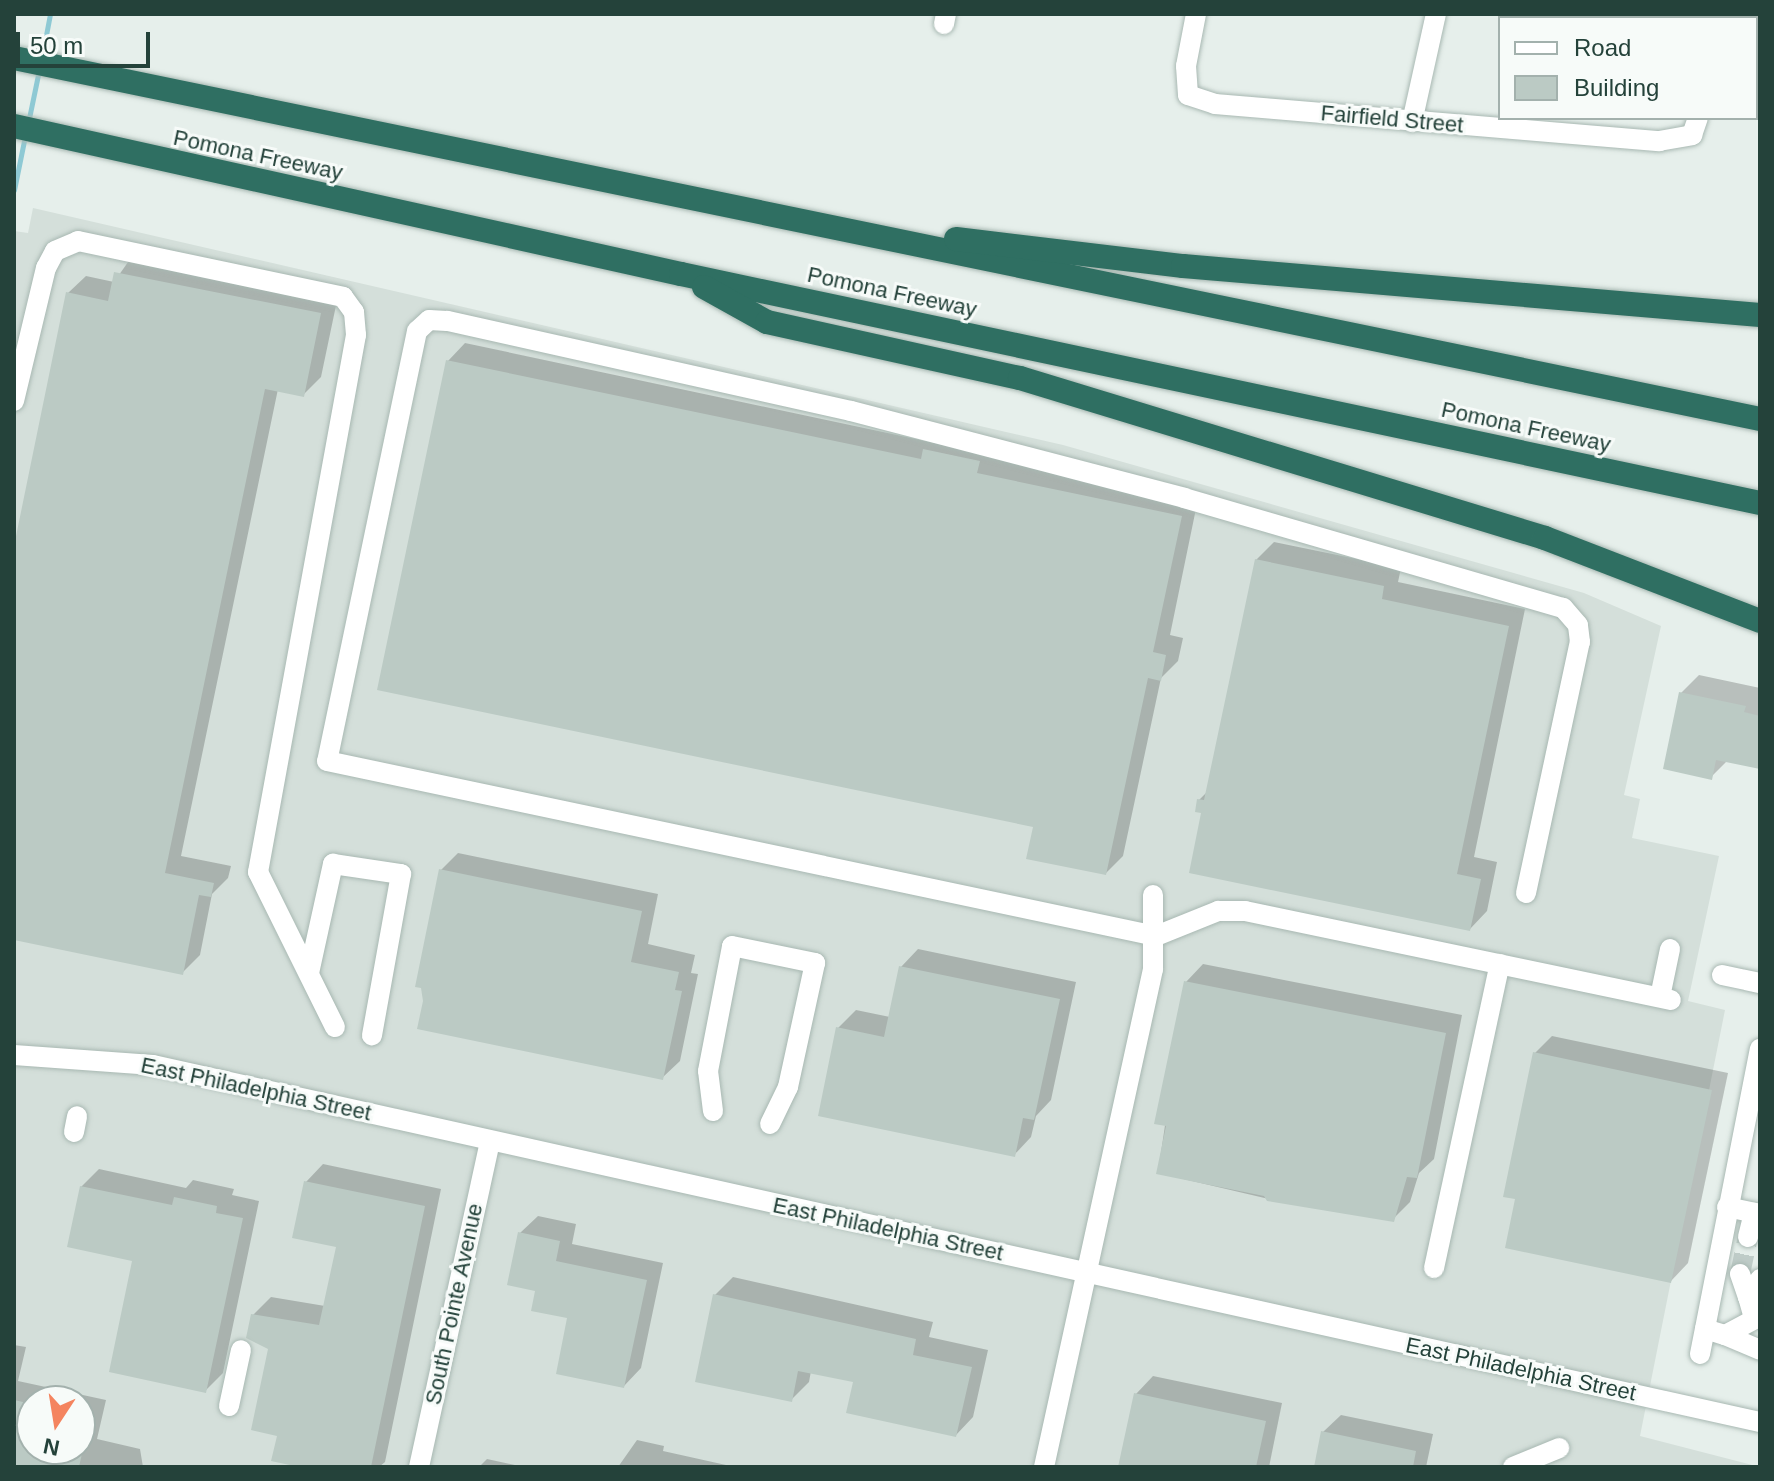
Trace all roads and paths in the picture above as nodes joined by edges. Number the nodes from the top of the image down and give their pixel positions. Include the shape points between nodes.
1 (1196, 14) edge
2 (1436, 14) edge
3 (14, 58) edge
4 (1412, 122) junction
5 (14, 126) edge
6 (1695, 127) edge
7 (791, 219) junction
8 (681, 274) junction
9 (1760, 315) edge
10 (14, 401) edge
11 (1760, 419) edge
12 (1760, 503) edge
13 (1760, 621) edge
14 (1526, 893) dead end
15 (1153, 895) dead end
16 (1156, 936) junction
17 (1670, 949) dead end
18 (1500, 964) junction
19 (309, 973) junction
20 (1722, 975) dead end
21 (1760, 983) edge
22 (335, 1027) dead end
23 (372, 1035) dead end
24 (1760, 1049) edge
25 (14, 1055) edge
26 (713, 1111) dead end
27 (770, 1124) dead end
28 (490, 1141) junction
29 (1727, 1207) junction
30 (1757, 1214) edge
31 (1748, 1237) tunnel mouth
32 (1434, 1268) dead end
33 (1085, 1272) junction
34 (1753, 1285) tunnel mouth
35 (1757, 1317) edge
36 (1705, 1329) junction
37 (1725, 1335) junction
38 (241, 1350) dead end
39 (1760, 1350) edge
40 (1700, 1354) dead end
41 (229, 1406) dead end
42 (1760, 1422) edge
43 (1559, 1448) dead end
44 (419, 1467) edge
45 (1044, 1467) edge
46 (1513, 1467) edge

1 - 4 street, Fairfield Street via 1186,66 1188,95 1215,104
2 - 4 street
3 - 7 highway, Pomona Freeway
4 - 6 street, Fairfield Street via 1659,141
5 - 8 highway, Pomona Freeway
7 - 9 highway via 1183,266
7 - 11 highway, Pomona Freeway
8 - 12 highway, Pomona Freeway
8 - 13 highway via 767,322 1020,378 1545,538
10 - 19 street via 46,268 55,251 78,241 343,297 354,312 356,335 258,872
14 - 16 street via 1580,642 1578,625 1563,608 1185,498 851,411 447,321 429,320 417,331 327,761
15 - 16 street
16 - 18 street via 1218,911 1245,911
16 - 33 street
17 - 18 street via 1666,999
18 - 32 street
19 - 22 street
19 - 23 street via 333,864 401,874
20 - 21 street
24 - 29 street
25 - 28 street, East Philadelphia Street via 153,1065
26 - 27 street via 708,1071 732,946 815,963 788,1087
28 - 33 street, East Philadelphia Street
28 - 44 street, South Pointe Avenue
29 - 30 street
29 - 36 street
30 - 31 street
33 - 42 street, East Philadelphia Street
33 - 45 street
34 - 35 street
35 - 37 street
36 - 37 street
36 - 40 street
37 - 39 street
38 - 41 street
43 - 46 street

